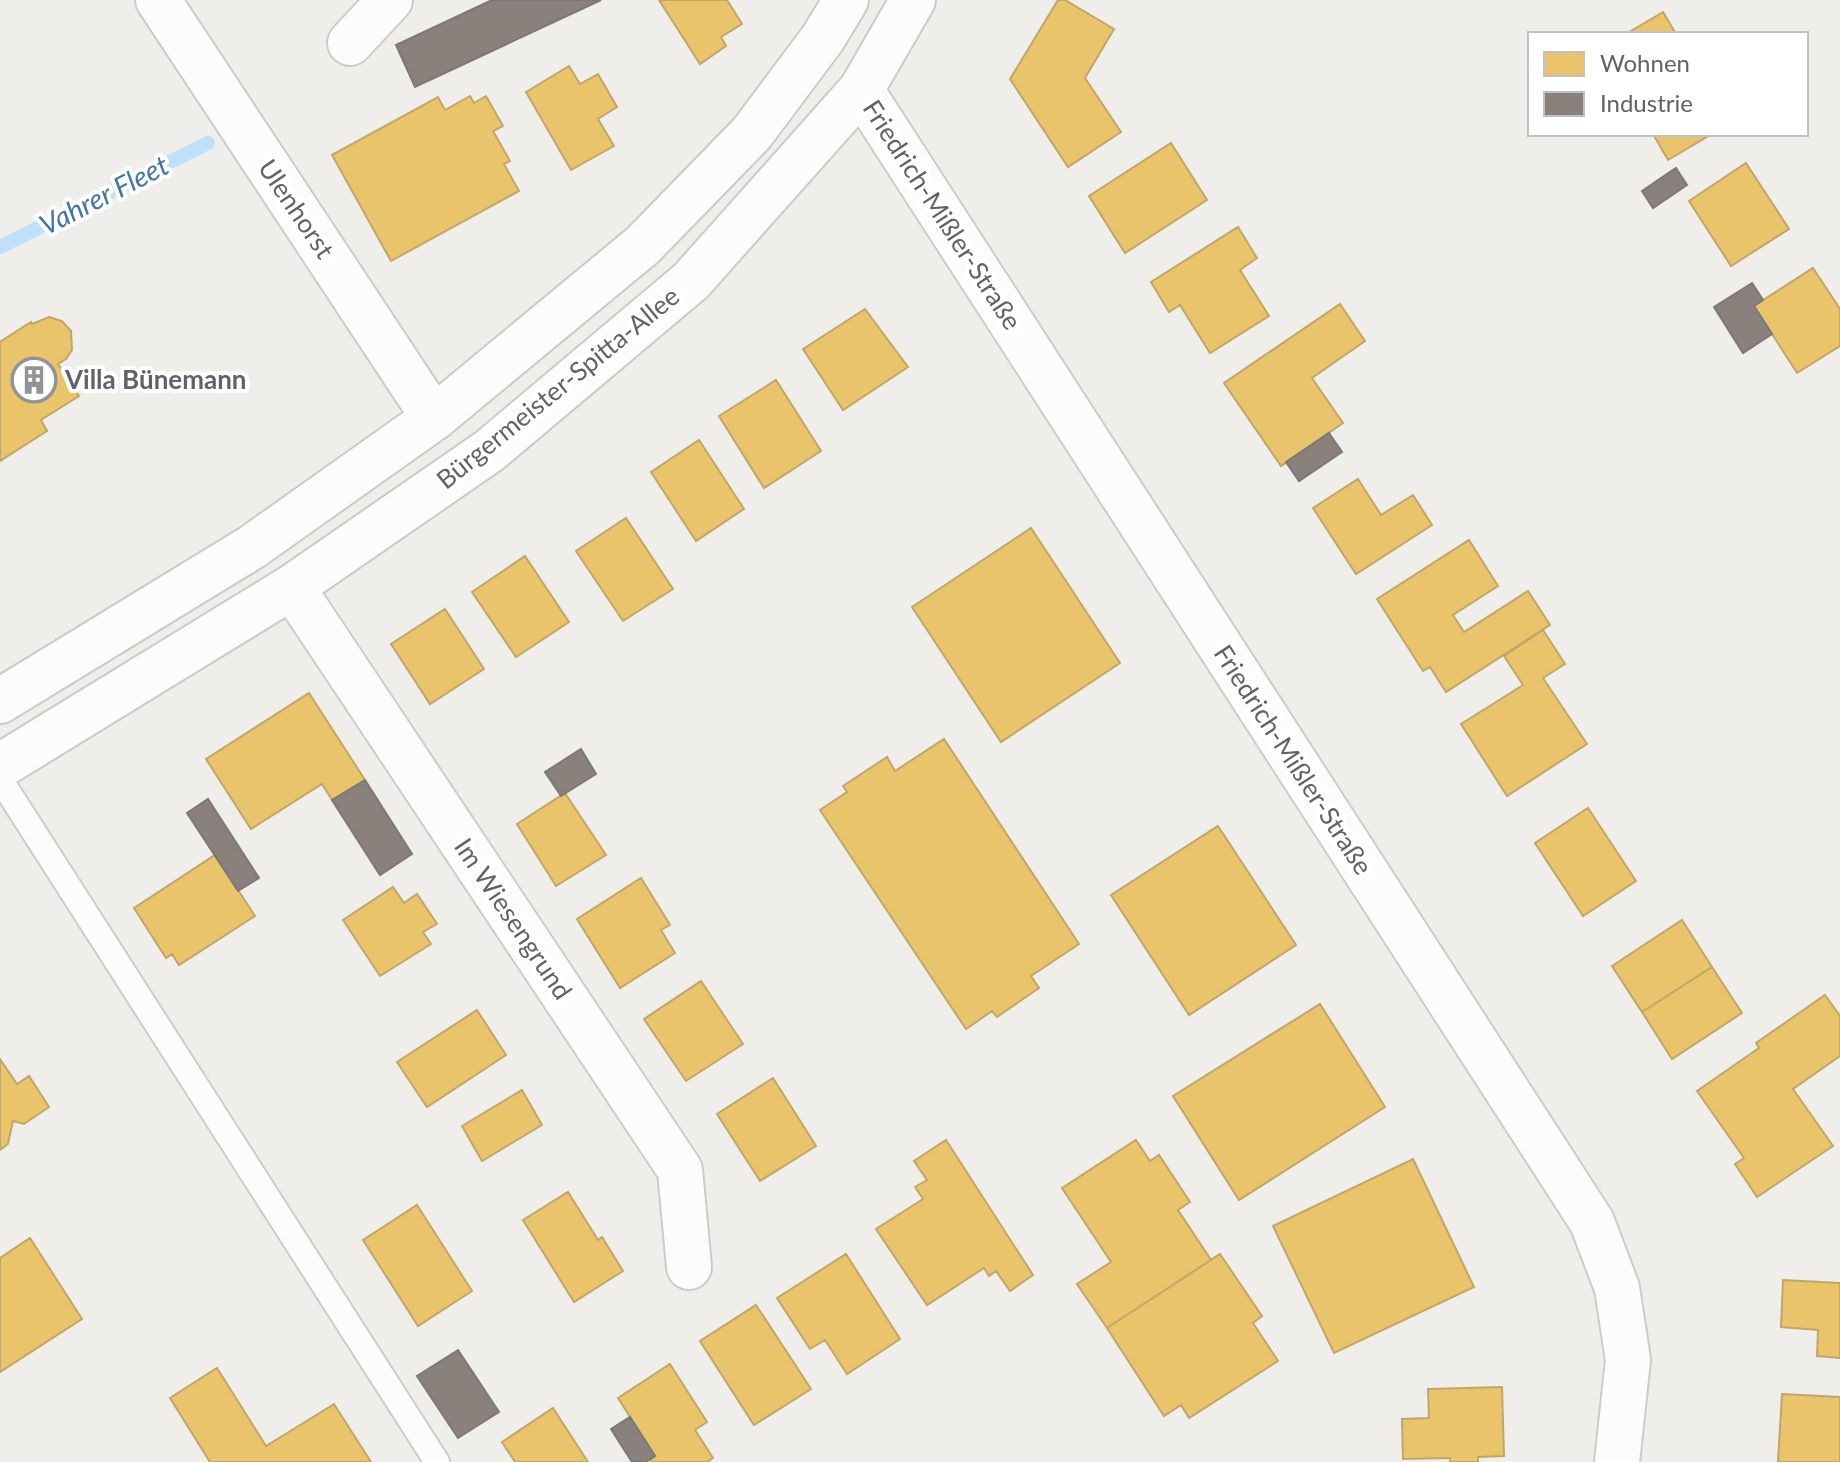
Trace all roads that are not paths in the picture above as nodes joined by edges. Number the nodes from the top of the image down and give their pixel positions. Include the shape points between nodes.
1 (158, 0) edge
2 (390, 0) edge
3 (846, 0) edge
4 (913, 0) edge
5 (350, 43) dead end
6 (861, 90) junction
7 (434, 418) junction
8 (292, 587) junction
9 (0, 701) edge
10 (0, 766) edge
11 (0, 779) edge
12 (689, 1267) dead end
13 (437, 1462) edge
14 (1617, 1462) edge

1 - 7 street, Ulenhorst
2 - 5 street
3 - 7 street, Bürgermeister-Spitta-Allee via 752,133 643,245
4 - 6 street, Bürgermeister-Spitta-Allee
6 - 8 street, Bürgermeister-Spitta-Allee via 691,281 489,451
6 - 14 street, Friedrich-Mißler-Straße via 1592,1222 1617,1288 1628,1360
7 - 9 street, Bürgermeister-Spitta-Allee via 252,547
8 - 10 street, Bürgermeister-Spitta-Allee
8 - 12 street, Im Wiesengrund via 680,1170
11 - 13 lane

